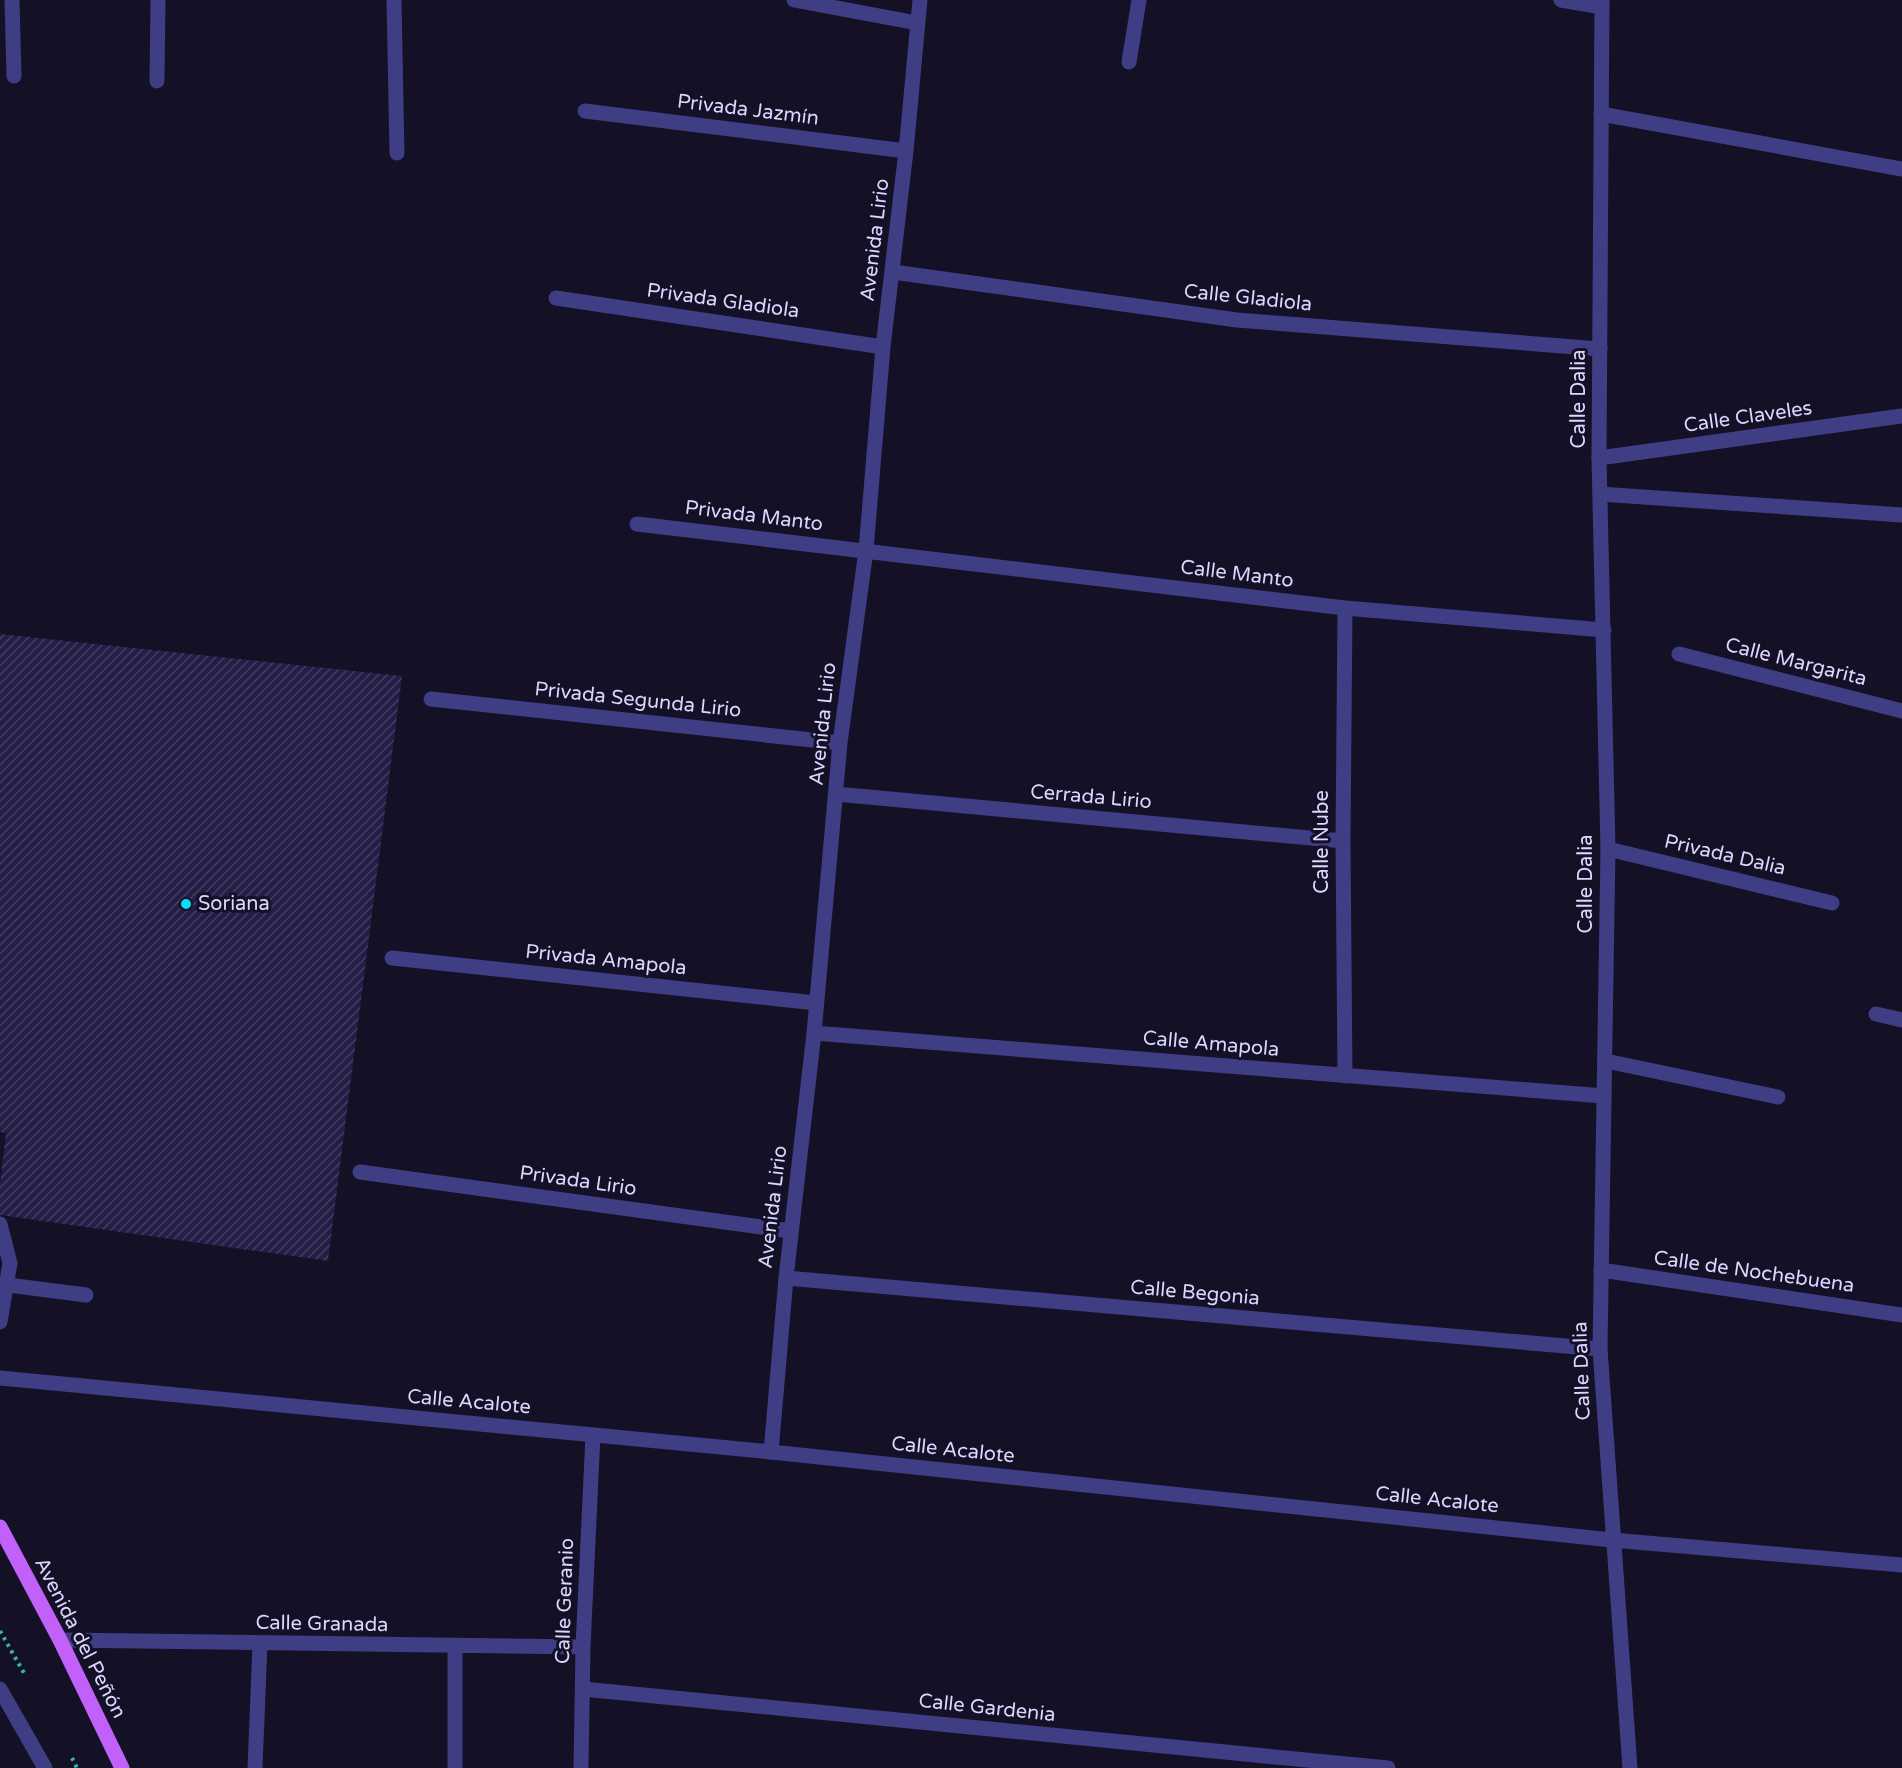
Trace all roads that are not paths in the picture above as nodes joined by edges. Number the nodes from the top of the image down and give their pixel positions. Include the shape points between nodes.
1 (12, 0) edge
2 (158, 0) edge
3 (394, 0) edge
4 (794, 0) edge
5 (920, 0) edge
6 (1139, 0) edge
7 (1561, 0) edge
8 (1602, 4) edge
9 (918, 22) junction
10 (1129, 62) dead end
11 (14, 76) dead end
12 (157, 81) dead end
13 (585, 111) dead end
14 (1601, 114) junction
15 (906, 151) junction
16 (397, 153) dead end
17 (1902, 169) edge
18 (893, 272) junction
19 (556, 298) dead end
20 (883, 346) junction
21 (1600, 349) junction
22 (1902, 416) edge
23 (1599, 458) junction
24 (1600, 494) junction
25 (1902, 515) edge
26 (637, 524) dead end
27 (866, 550) junction
28 (1345, 608) junction
29 (1604, 630) junction
30 (1679, 654) dead end
31 (431, 699) dead end
32 (1902, 711) edge
33 (840, 743) junction
34 (836, 794) junction
35 (1342, 841) junction
36 (1608, 849) junction
37 (1832, 903) dead end
38 (392, 958) dead end
39 (816, 1003) junction
40 (1876, 1014) dead end
41 (1902, 1020) edge
42 (814, 1033) junction
43 (1606, 1061) junction
44 (1345, 1076) junction
45 (1604, 1096) junction
46 (1778, 1097) dead end
47 (360, 1172) dead end
48 (0, 1224) edge
49 (790, 1231) junction
50 (1601, 1270) junction
51 (786, 1278) junction
52 (4, 1284) edge
53 (86, 1295) dead end
54 (1902, 1315) edge
55 (0, 1322) edge
56 (1600, 1349) junction
57 (0, 1378) edge
58 (593, 1435) junction
59 (771, 1452) junction
60 (0, 1527) edge
61 (1612, 1540) junction
62 (1902, 1565) edge
63 (60, 1640) junction
64 (260, 1644) junction
65 (455, 1647) junction
66 (583, 1647) junction
67 (0, 1689) edge
68 (583, 1689) junction
69 (45, 1768) edge
70 (122, 1768) edge
71 (255, 1768) edge
72 (454, 1768) edge
73 (581, 1768) edge
74 (1388, 1768) edge
75 (1630, 1768) edge

1 - 11 street
2 - 12 street
3 - 16 street
4 - 9 street
5 - 9 street, Avenida Lirio
6 - 10 street
7 - 8 street
8 - 14 street, Calle Dalia
9 - 15 street, Avenida Lirio
13 - 15 street, Privada Jazmín
14 - 17 street
14 - 21 street, Calle Dalia
15 - 18 street, Avenida Lirio
18 - 20 street, Avenida Lirio
18 - 21 street, Calle Gladiola via 1237,320
19 - 20 street, Privada Gladiola
20 - 27 street, Avenida Lirio
21 - 23 street, Calle Dalia
22 - 23 street, Calle Claveles
23 - 24 street, Calle Dalia
24 - 25 street
24 - 29 street, Calle Dalia
26 - 27 street, Privada Manto
27 - 28 street, Calle Manto
27 - 33 street, Avenida Lirio
28 - 29 street, Calle Manto
28 - 35 street, Calle Nube
29 - 36 street, Calle Dalia
30 - 32 street, Calle Margarita
31 - 33 street, Privada Segunda Lirio
33 - 34 street, Avenida Lirio
34 - 35 street, Cerrada Lirio
34 - 39 street, Avenida Lirio
35 - 44 street, Calle Nube
36 - 37 street, Privada Dalia
36 - 43 street, Calle Dalia
38 - 39 street, Privada Amapola
39 - 42 street, Avenida Lirio
40 - 41 street
42 - 44 street, Calle Amapola
42 - 49 street, Avenida Lirio
43 - 45 street, Calle Dalia
43 - 46 street
44 - 45 street, Calle Amapola
45 - 50 street, Calle Dalia
47 - 49 street, Privada Lirio
48 - 52 street via 10,1263
49 - 51 street, Avenida Lirio
50 - 54 street, Calle de Nochebuena
50 - 56 street, Calle Dalia
51 - 56 street, Calle Begonia
51 - 59 street, Avenida Lirio
52 - 53 street
52 - 55 street
56 - 61 street, Calle Dalia
57 - 58 street, Calle Acalote
58 - 59 street, Calle Acalote
58 - 66 street, Calle Geranio
59 - 61 street, Calle Acalote
60 - 63 main road, Avenida del Peñón
61 - 62 street, Calle Acalote
61 - 75 street, Calle Dalia
63 - 64 street, Calle Granada
63 - 70 main road, Avenida del Peñón
64 - 65 street, Calle Granada
64 - 71 street
65 - 66 street, Calle Granada
65 - 72 street
66 - 68 street, Calle Geranio
67 - 69 street
68 - 73 street, Calle Geranio
68 - 74 street, Calle Gardenia

